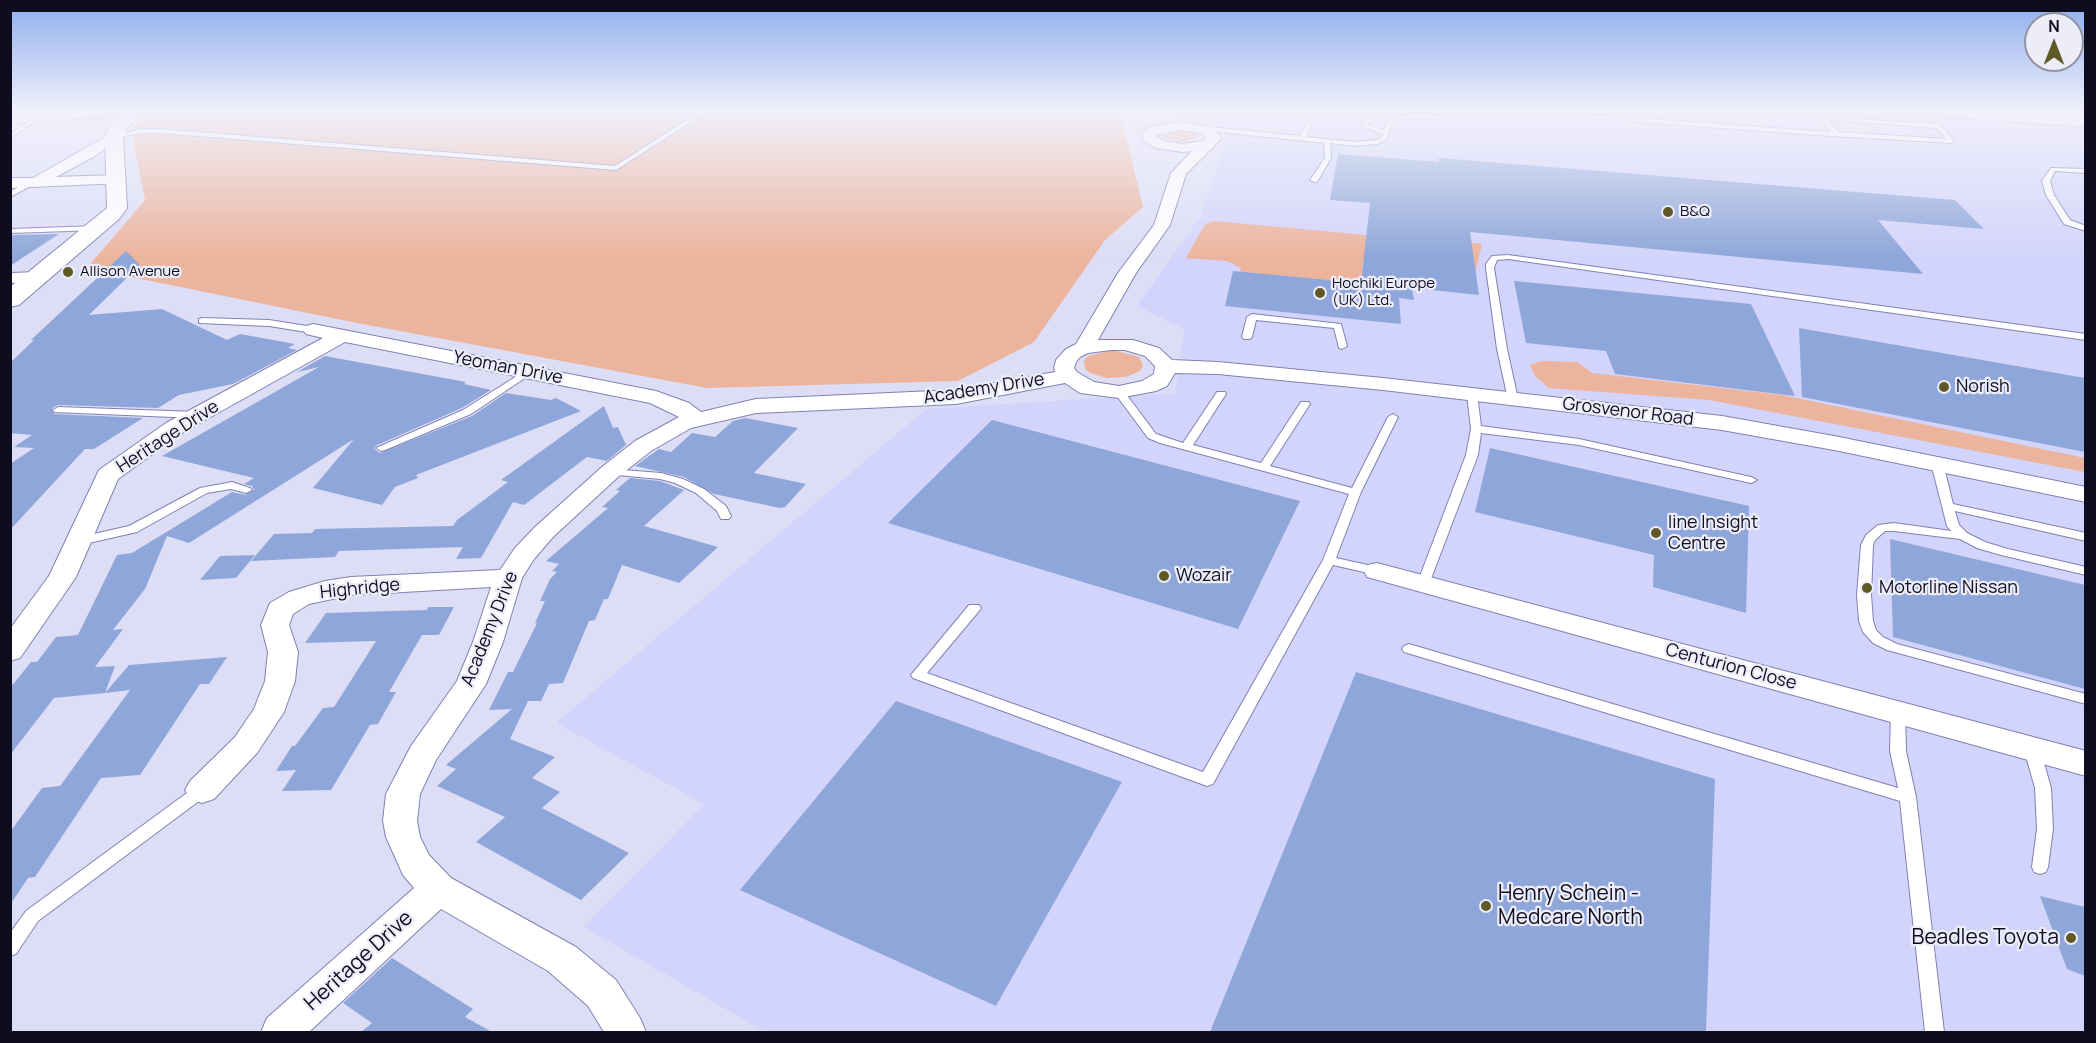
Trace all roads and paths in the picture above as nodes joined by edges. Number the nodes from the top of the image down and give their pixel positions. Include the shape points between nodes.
1 (75, 161) edge
2 (116, 161) edge
3 (526, 161) edge
4 (627, 161) edge
5 (1190, 161) edge
6 (1326, 161) edge
7 (1187, 163) joint
8 (2085, 171) edge
9 (117, 180) junction
10 (1314, 180) dead end
11 (34, 182) junction
12 (10, 183) edge
13 (10, 195) edge
14 (97, 228) junction
15 (2085, 229) edge
16 (10, 231) edge
17 (39, 277) junction
18 (10, 278) edge
19 (10, 300) edge
20 (1119, 317) junction
21 (202, 321) dead end
22 (313, 330) joint
23 (343, 336) junction
24 (1247, 337) dead end
25 (2085, 337) edge
26 (1342, 346) dead end
27 (1141, 347) junction
28 (1083, 348) junction
29 (1165, 366) junction
30 (528, 372) junction
31 (1068, 376) junction
32 (1119, 392) junction
33 (1221, 394) dead end
34 (1472, 394) junction
35 (1513, 399) junction
36 (1305, 404) dead end
37 (58, 410) dead end
38 (199, 415) junction
39 (1393, 417) dead end
40 (698, 420) junction
41 (1476, 429) junction
42 (1186, 447) junction
43 (381, 448) dead end
44 (1937, 464) junction
45 (1264, 467) junction
46 (610, 472) junction
47 (1751, 480) dead end
48 (246, 490) dead end
49 (1355, 492) junction
50 (2085, 495) edge
51 (1948, 506) junction
52 (725, 516) dead end
53 (1964, 536) junction
54 (2085, 537) edge
55 (80, 541) junction
56 (1329, 560) junction
57 (2085, 571) edge
58 (1377, 572) joint
59 (508, 578) junction
60 (1423, 584) junction
61 (974, 608) dead end
62 (1409, 649) dead end
63 (10, 651) edge
64 (2085, 699) edge
65 (1898, 712) junction
66 (2032, 749) junction
67 (2085, 764) edge
68 (202, 790) joint
69 (1908, 797) junction
70 (2040, 867) dead end
71 (438, 889) junction
72 (10, 948) edge
73 (281, 1032) edge
74 (626, 1032) edge
75 (1935, 1032) edge

1 - 11 street
2 - 9 street
3 - 4 lane via 616,168
5 - 7 street
6 - 10 lane
7 - 20 street via 1175,181 1166,217 1127,273
8 - 15 lane via 2053,169 2046,181 2067,222
9 - 11 street
9 - 14 street via 117,208
11 - 12 street
11 - 13 lane
14 - 16 lane
14 - 17 street
17 - 18 street
17 - 19 street
20 - 27 street
20 - 28 street
21 - 22 lane via 269,323
22 - 23 street, Yeoman Drive
23 - 30 street, Yeoman Drive
23 - 38 street, Heritage Drive
24 - 26 lane via 1252,317 1338,326
25 - 35 lane via 1495,258 1490,268
27 - 28 street via 1111,344
27 - 29 street
28 - 31 street via 1066,360
29 - 32 street via 1159,381
29 - 34 street, Grosvenor Road
30 - 40 street, Yeoman Drive via 656,398
30 - 43 lane via 467,412
31 - 32 street via 1088,387
31 - 40 street, Academy Drive via 956,397 756,406
32 - 42 lane via 1152,435
33 - 42 lane
34 - 35 street, Grosvenor Road
34 - 41 lane
35 - 44 street, Grosvenor Road via 1731,425
36 - 45 lane
37 - 38 lane
38 - 55 street, Heritage Drive via 108,475
39 - 49 lane
40 - 46 street, Academy Drive via 683,423 643,446
41 - 47 lane via 1579,442
41 - 60 lane via 1472,455
42 - 45 lane
44 - 50 street, Grosvenor Road
44 - 51 lane
45 - 49 lane
46 - 52 lane via 679,481 700,491
46 - 59 street, Academy Drive via 544,532
48 - 55 lane via 231,485 204,490 138,526
49 - 56 lane
51 - 53 lane via 1953,526
51 - 54 lane
53 - 57 lane via 2005,552
53 - 64 lane via 1894,527 1882,528 1870,538 1864,596 1870,632 1892,647
55 - 63 street, Heritage Drive via 62,577
56 - 58 lane
56 - 61 lane via 1207,780 918,675
58 - 60 street, Centurion Close
59 - 68 street, Highridge via 325,590 280,609 275,625 283,651 280,681 268,712 246,745
59 - 71 street, Academy Drive via 471,684 422,755 403,794 403,837 416,865
60 - 65 street, Centurion Close
62 - 69 lane
65 - 66 street, Centurion Close
65 - 69 lane via 1898,751
66 - 67 street, Centurion Close
66 - 70 lane via 2043,788 2045,829
68 - 72 lane via 32,915
69 - 75 lane
71 - 73 street, Heritage Drive
71 - 74 street, Academy Drive via 562,959 602,993

